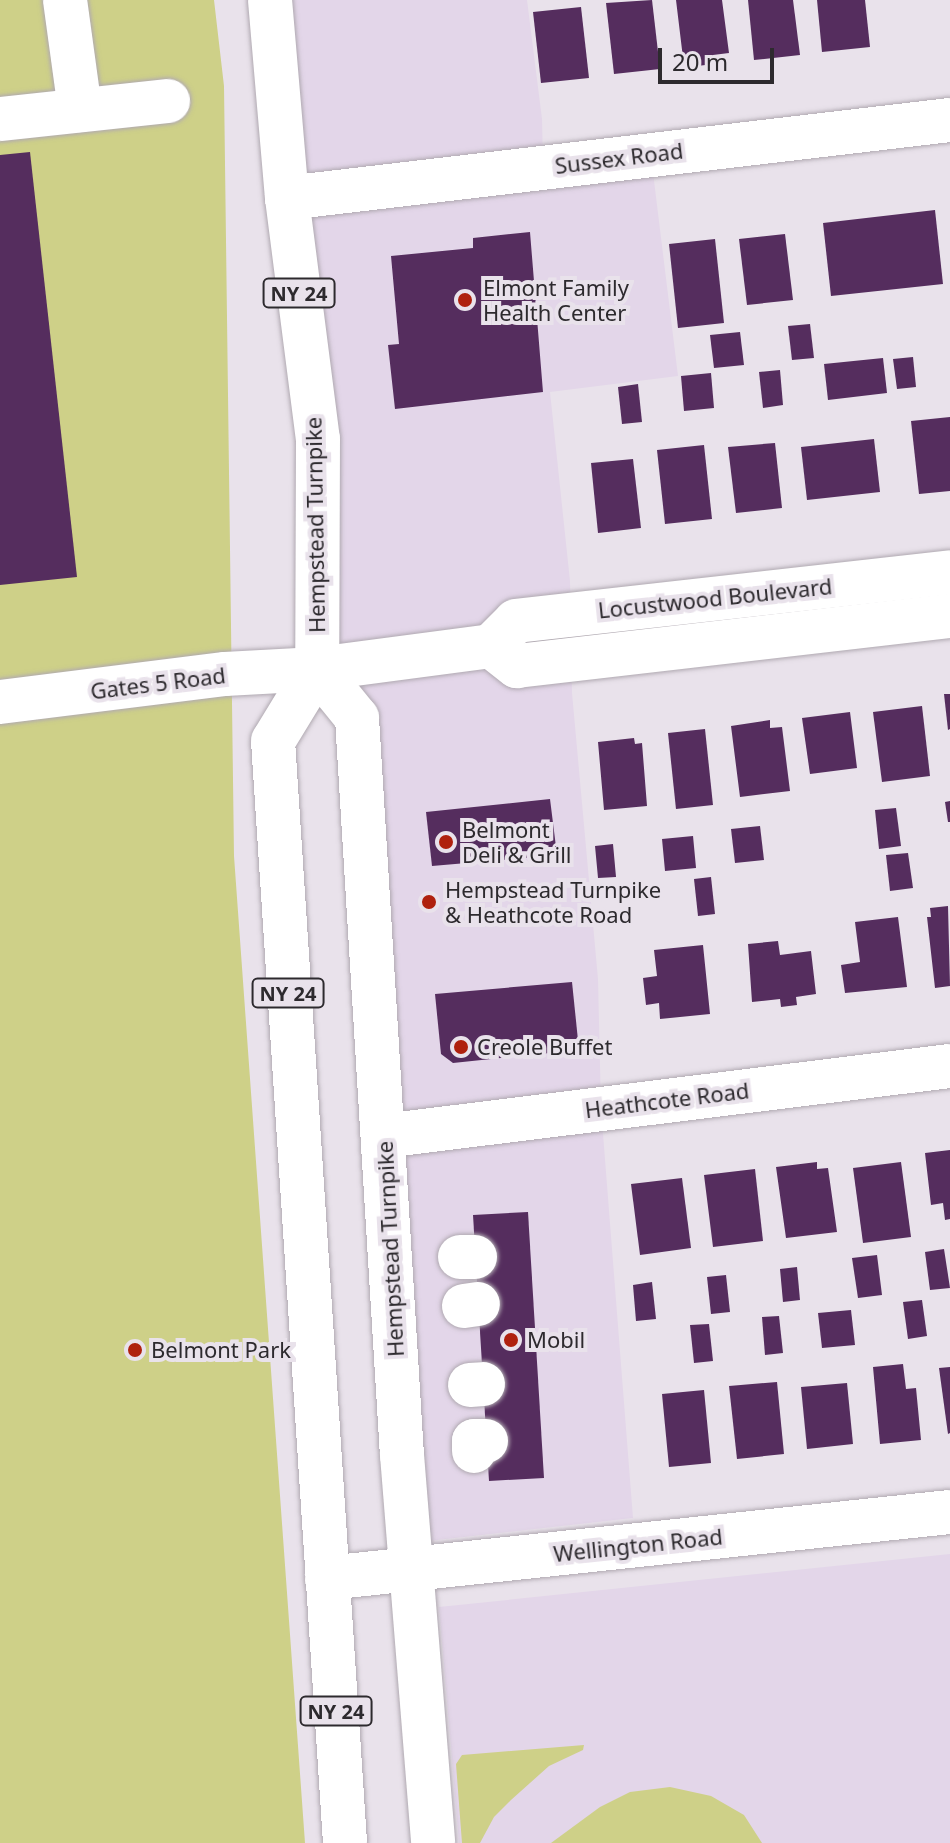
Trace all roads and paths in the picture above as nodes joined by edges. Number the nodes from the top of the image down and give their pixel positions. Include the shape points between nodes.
1 (65, 0) edge
2 (270, 0) edge
3 (168, 101) dead end
4 (80, 110) junction
5 (0, 119) edge
6 (950, 120) edge
7 (287, 198) junction
8 (950, 572) edge
9 (950, 616) edge
10 (491, 646) junction
11 (317, 669) junction
12 (0, 702) edge
13 (950, 1066) edge
14 (383, 1136) junction
15 (950, 1512) edge
16 (411, 1570) junction
17 (327, 1578) junction
18 (345, 1843) edge
19 (433, 1843) edge

1 - 4 street
2 - 7 street, Hempstead Turnpike / NY 24
3 - 4 street
4 - 5 street
6 - 7 street, Sussex Road
7 - 11 street, Hempstead Turnpike / NY 24 via 318,439
8 - 10 street, Locustwood Boulevard via 516,621
9 - 10 street, Locustwood Boulevard via 517,666
10 - 11 street
11 - 12 street, Gates 5 Road via 225,674
11 - 14 street, Hempstead Turnpike via 357,718
11 - 17 street, NY 24 via 273,741
13 - 14 street, Heathcote Road
14 - 16 street, Hempstead Turnpike
15 - 16 street, Wellington Road
16 - 17 street, Wellington Road
16 - 19 street, Hempstead Turnpike
17 - 18 street, NY 24

